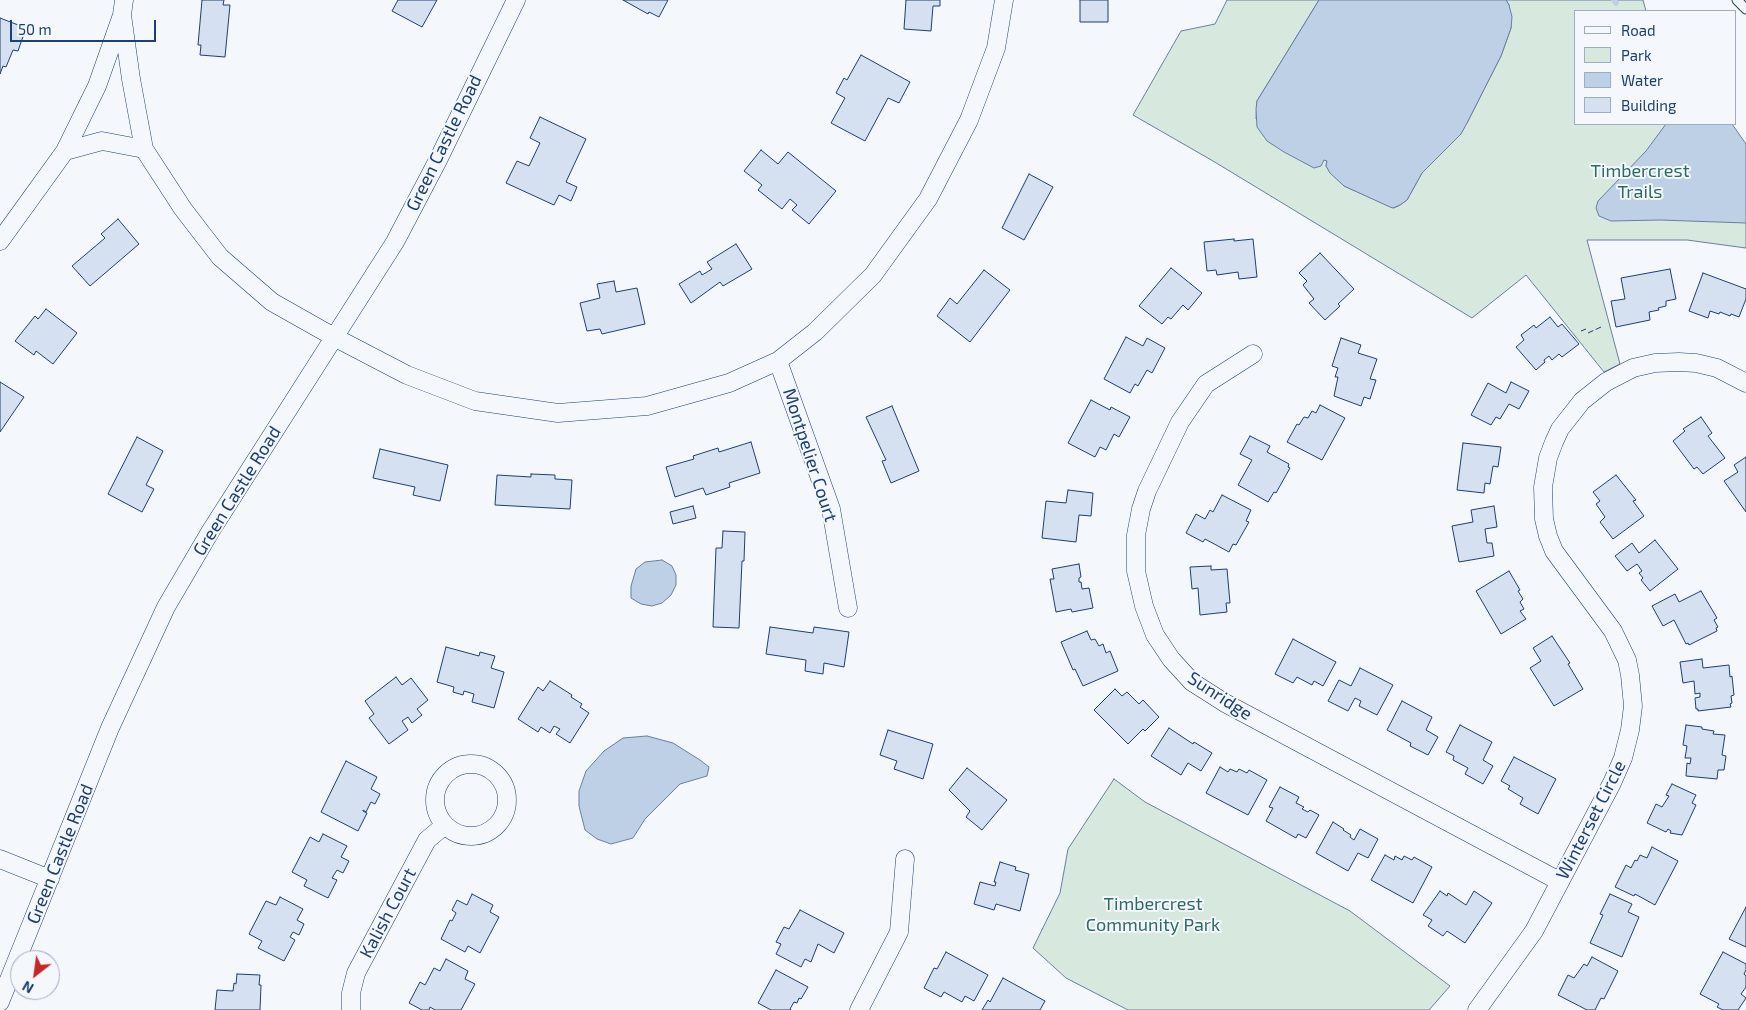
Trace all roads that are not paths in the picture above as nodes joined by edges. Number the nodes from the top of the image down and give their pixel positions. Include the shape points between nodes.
1 (516, 0) edge
2 (1004, 0) edge
3 (1737, 0) edge
4 (123, 8) edge
5 (1746, 10) edge
6 (144, 149) junction
7 (65, 151) junction
8 (0, 241) edge
9 (334, 338) junction
10 (1253, 354) dead end
11 (778, 361) junction
12 (1746, 382) edge
13 (848, 608) dead end
14 (445, 825) junction
15 (0, 859) edge
16 (905, 859) dead end
17 (50, 879) junction
18 (1559, 881) junction
19 (0, 1002) edge
20 (861, 1009) edge
21 (351, 1010) edge
22 (1477, 1010) edge

1 - 9 street, Green Castle Road via 395,242
2 - 11 street via 996,48 969,120 928,199 873,275 815,332
3 - 5 lane
4 - 6 street via 131,79
4 - 7 street via 97,86
6 - 7 street via 102,141
6 - 9 street via 183,210 220,257 272,302
7 - 8 street
9 - 11 street via 407,376 475,402 558,413 647,406 729,383
9 - 17 street, Green Castle Road via 166,607 110,728
10 - 18 street, Sunridge via 1206,384 1180,422 1147,491 1136,535 1136,571 1155,635 1192,682 1225,703
11 - 13 street, Montpelier Court via 831,509
12 - 18 street, Winterset Circle via 1696,363 1655,363 1633,368 1606,382 1582,401 1560,429 1548,458 1543,496 1548,536 1554,551 1621,646 1630,675 1633,706 1623,758
14 - 14 street via 467,836 491,830 500,822 506,811 507,798 504,786 490,768 468,764 456,766 447,773 440,782 435,804
14 - 21 street, Kalish Court via 427,840 356,973
15 - 17 street
16 - 20 street via 899,932
17 - 19 street, Green Castle Road
18 - 22 street, Winterset Circle via 1534,931

